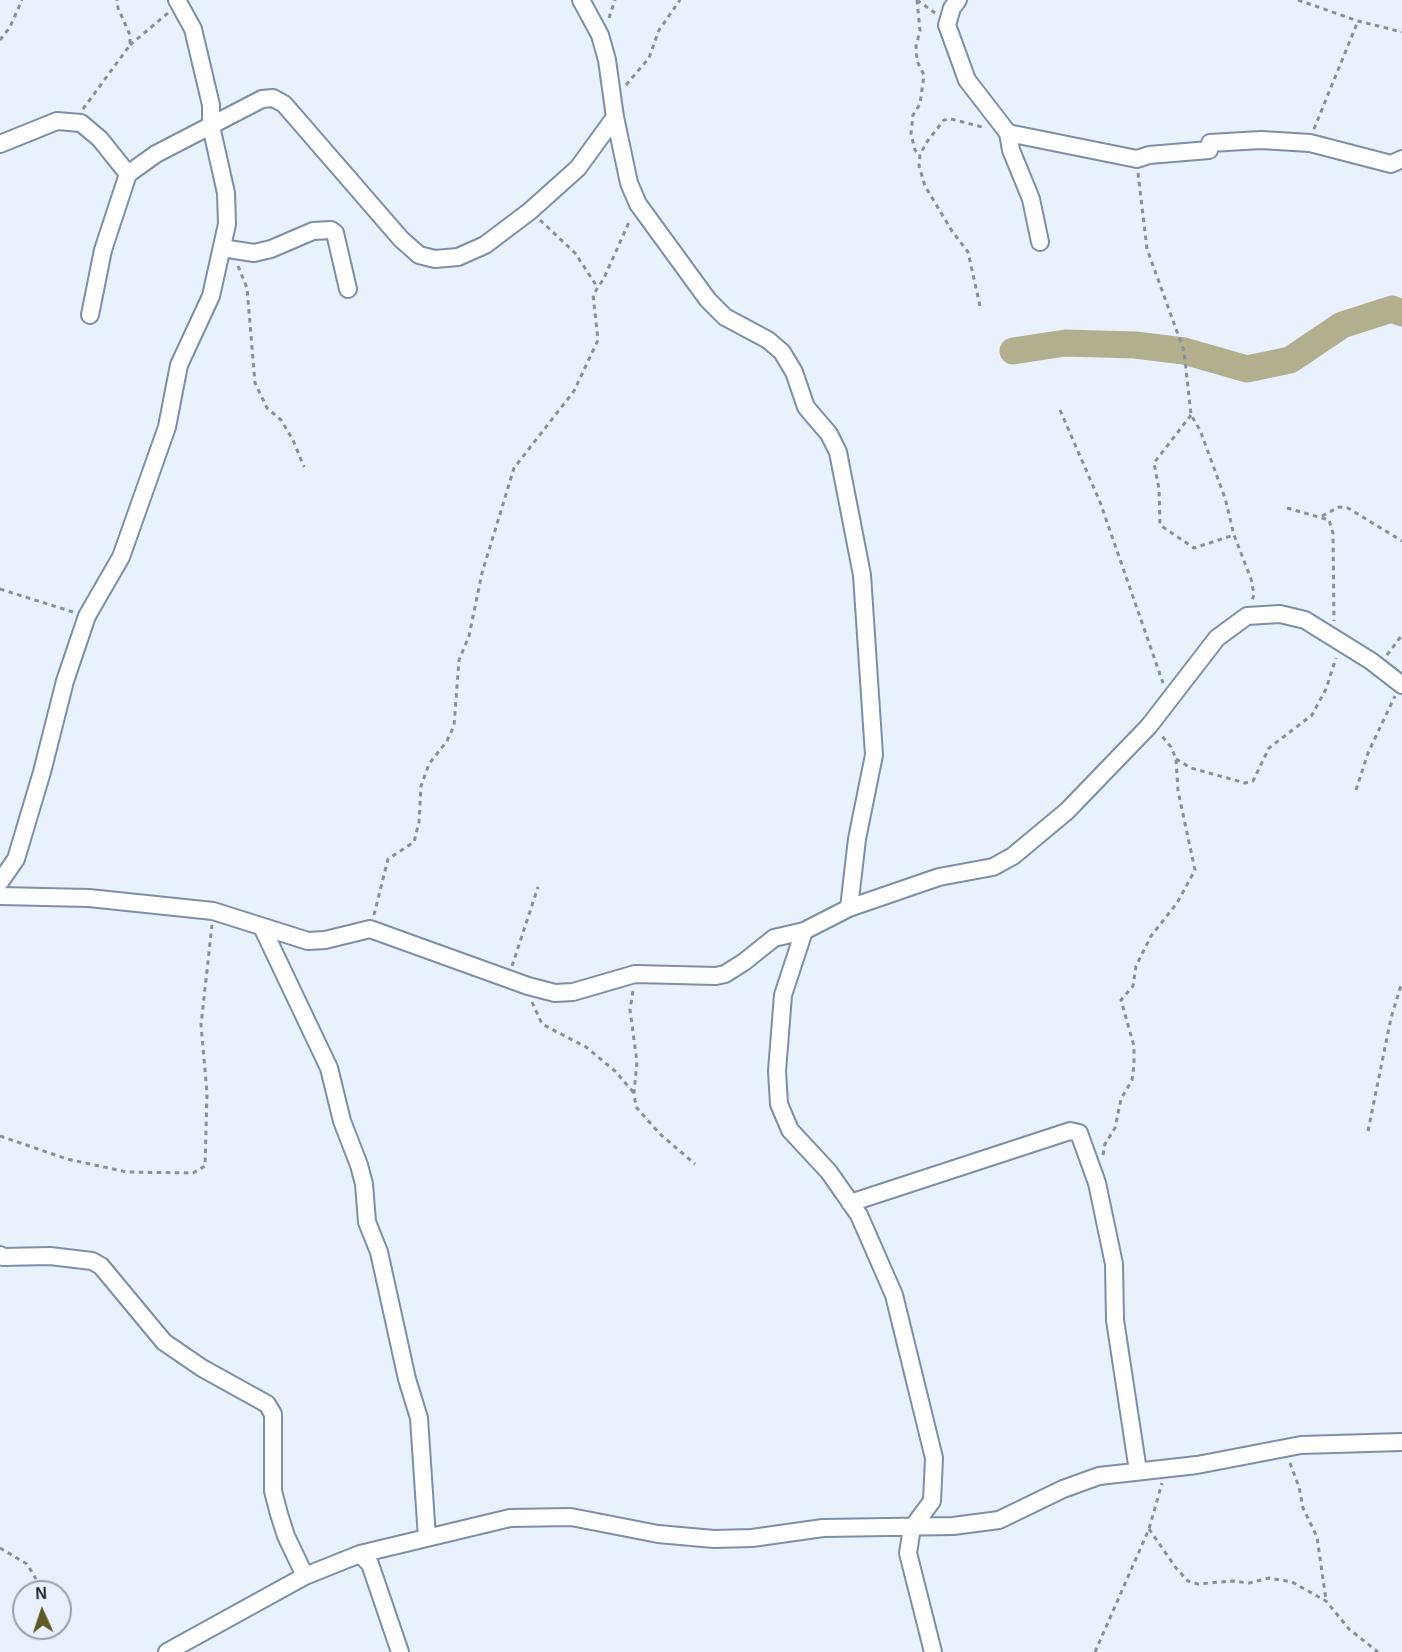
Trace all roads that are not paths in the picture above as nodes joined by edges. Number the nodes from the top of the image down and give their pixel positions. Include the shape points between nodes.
1 (581, 0) edge
2 (958, 0) edge
3 (178, 1) edge
4 (615, 117) junction
5 (211, 126) junction
6 (1008, 133) junction
7 (0, 144) edge
8 (1402, 159) edge
9 (128, 174) junction
10 (1040, 242) dead end
11 (227, 249) junction
12 (348, 289) dead end
13 (90, 315) dead end
14 (1402, 684) edge
15 (0, 882) edge
16 (0, 896) edge
17 (849, 908) junction
18 (262, 927) junction
19 (804, 930) junction
20 (850, 1203) junction
21 (0, 1255) edge
22 (1402, 1442) edge
23 (1138, 1470) junction
24 (912, 1528) junction
25 (427, 1538) junction
26 (360, 1554) junction
27 (306, 1576) junction
28 (167, 1652) edge
29 (400, 1652) edge
30 (933, 1652) edge

1 - 4 street via 600,34
2 - 6 street via 946,25 967,80
3 - 5 street via 193,29 211,105
4 - 5 street via 578,168 530,211 485,245 458,257 435,259 419,255 401,239 284,104 273,98 262,99
4 - 17 street via 629,183 638,204 708,300 725,317 782,352 806,407 829,434 838,453 862,575 874,755
5 - 9 street via 156,154
5 - 11 street via 226,193
6 - 8 street via 1137,159 1209,150 1210,143 1261,140 1310,142 1390,164
6 - 10 street via 1031,199
7 - 9 street via 57,121 81,123 100,139
9 - 13 street via 103,250
11 - 12 street via 254,253 313,231 331,230 335,233
11 - 15 street via 211,296 179,365 167,427 121,557 87,616 16,859
14 - 17 street via 1305,620 1280,614 1247,616 1217,638 1144,731 1066,811 1013,856 993,867 939,877
16 - 18 street via 89,898 213,910
17 - 19 street
18 - 19 street via 308,941 370,929 555,993 573,992 635,974 725,974 774,938
18 - 25 street via 328,1068 359,1165 367,1222 379,1252 419,1418
19 - 20 street via 783,995 777,1071 779,1104 790,1130 829,1172
20 - 23 street via 1070,1131 1079,1133 1097,1183 1114,1264 1115,1320
20 - 24 street via 867,1230 894,1295 934,1458 932,1501
21 - 27 street via 50,1256 92,1261 101,1266 164,1342 267,1404 273,1414 271,1453 277,1506 286,1536
22 - 23 street via 1286,1447 1197,1465
23 - 24 street via 1099,1476 999,1520
24 - 25 street via 823,1528 714,1539 658,1534 571,1517 533,1516
24 - 30 street via 908,1553
25 - 26 street
26 - 27 street
26 - 29 street via 370,1564
27 - 28 street

